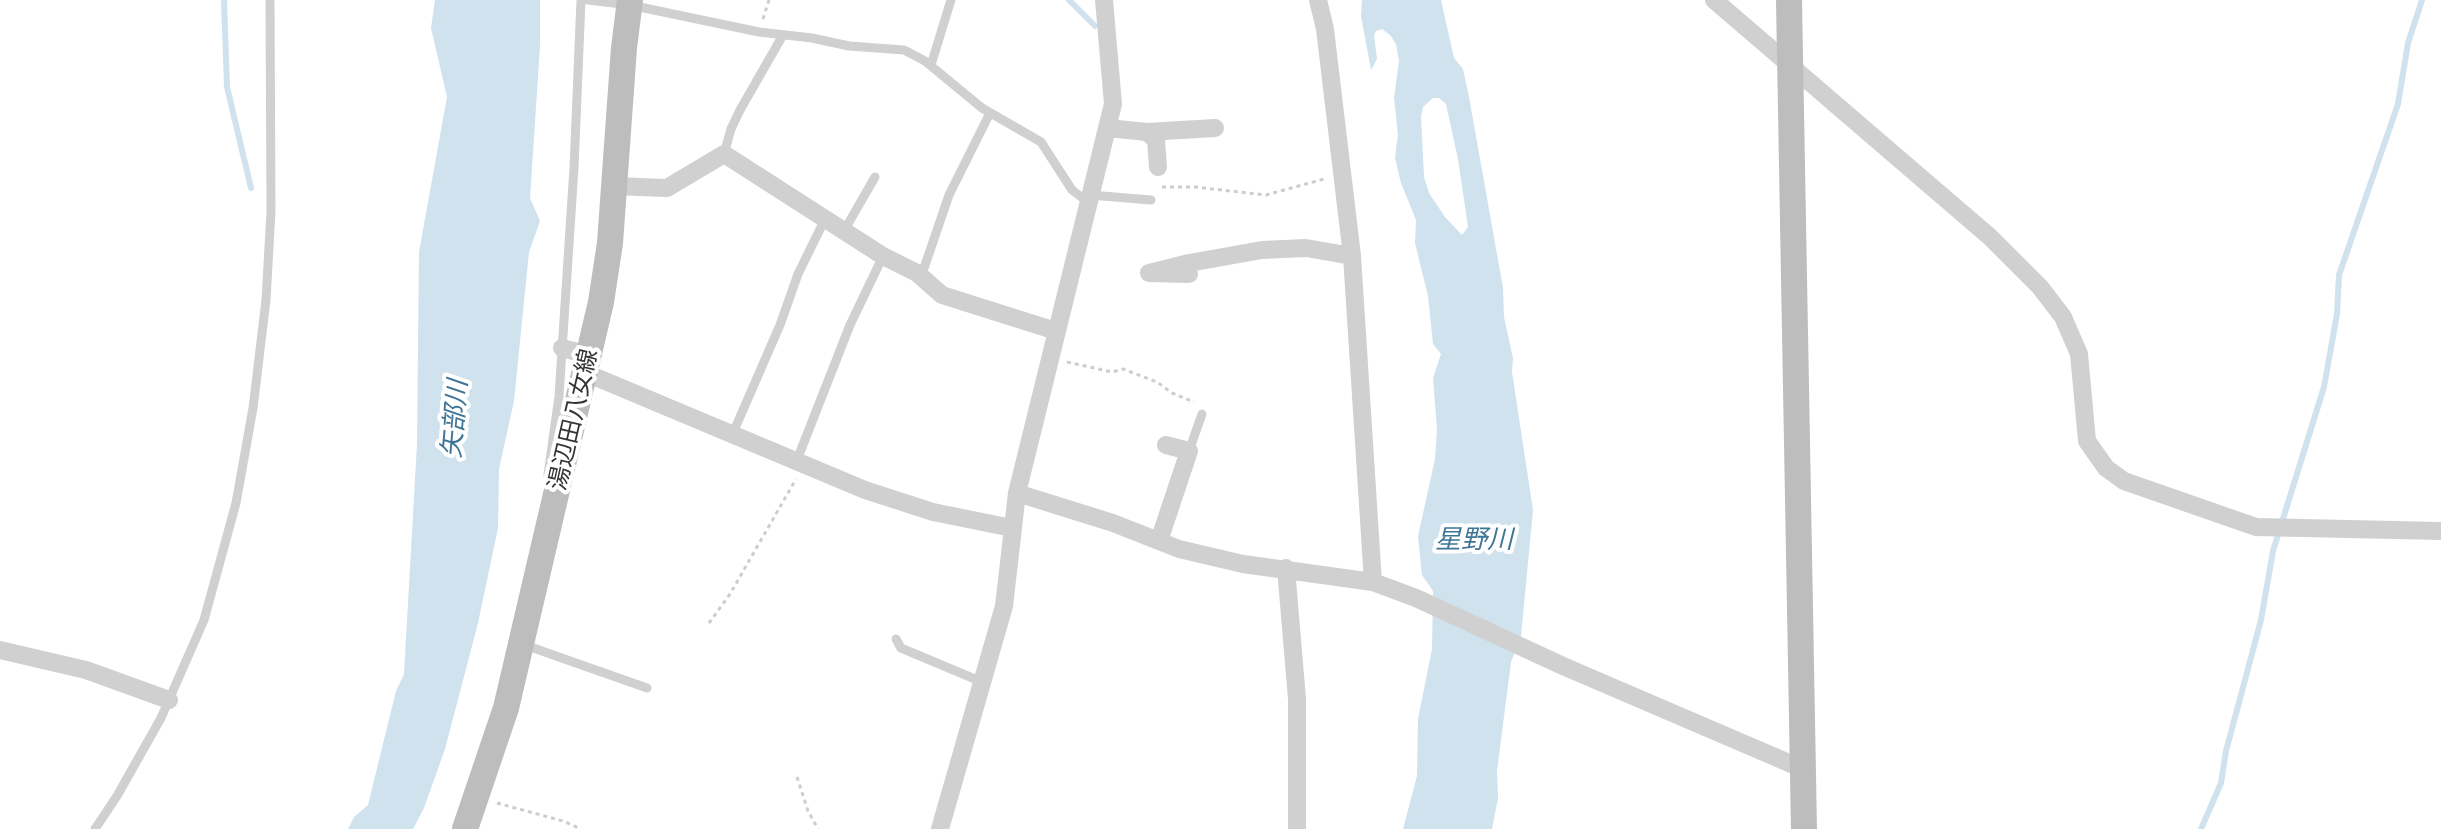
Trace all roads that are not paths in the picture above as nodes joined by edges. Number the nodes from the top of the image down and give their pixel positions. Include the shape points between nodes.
1 (270, 0) edge
2 (581, 0) edge
3 (588, 0) edge
4 (951, 0) edge
5 (1104, 0) edge
6 (1318, 0) edge
7 (1714, 0) edge
8 (1789, 0) edge
9 (630, 3) edge
10 (783, 35) junction
11 (931, 65) junction
12 (1791, 68) junction
13 (990, 113) junction
14 (1107, 128) junction
15 (1215, 128) dead end
16 (1147, 132) junction
17 (724, 154) junction
18 (1158, 167) dead end
19 (875, 177) dead end
20 (613, 186) junction
21 (1089, 198) junction
22 (1151, 200) dead end
23 (825, 219) junction
24 (844, 231) junction
25 (883, 256) junction
26 (1352, 256) junction
27 (1189, 274) dead end
28 (921, 277) junction
29 (1056, 331) junction
30 (562, 348) junction
31 (588, 364) junction
32 (1202, 414) road end
33 (733, 433) junction
34 (1166, 445) dead end
35 (1189, 451) junction
36 (801, 461) junction
37 (1017, 493) junction
38 (1012, 528) junction
39 (2441, 531) edge
40 (1159, 541) junction
41 (540, 565) junction
42 (1286, 568) junction
43 (1373, 582) junction
44 (896, 639) dead end
45 (521, 644) junction
46 (0, 650) edge
47 (982, 682) junction
48 (647, 688) dead end
49 (169, 700) junction
50 (1803, 769) junction
51 (95, 829) edge
52 (465, 829) edge
53 (940, 829) edge
54 (1297, 829) edge
55 (1804, 829) edge

1 - 49 lane via 271,211 253,408 236,503 208,605
2 - 30 lane
3 - 9 lane
4 - 11 lane
5 - 14 street via 1113,104
6 - 26 street
7 - 12 street
8 - 12 main road
9 - 10 lane
9 - 20 main road, 湯辺田八女線
10 - 11 lane via 904,50
10 - 17 lane via 740,110
11 - 13 lane
12 - 39 street via 1990,237 2040,287 2063,317 2079,354 2087,441 2106,468 2124,481 2256,527
12 - 50 main road
13 - 21 lane via 1041,142 1072,190
13 - 28 lane via 949,195
14 - 16 street
14 - 21 street
15 - 16 street
16 - 18 street via 1156,140
17 - 20 street via 667,188
17 - 23 street
19 - 24 lane
20 - 31 main road, 湯辺田八女線 via 610,243
21 - 22 lane
21 - 29 street
23 - 24 street
23 - 33 lane
24 - 25 street
25 - 28 street
25 - 36 lane via 850,325
26 - 27 street via 1306,248 1262,250 1149,273
26 - 43 street
28 - 29 street via 942,295
29 - 37 street
30 - 31 street
30 - 41 lane
31 - 33 street
31 - 41 main road, 湯辺田八女線
32 - 35 lane
33 - 36 street
34 - 35 street
35 - 40 street
36 - 38 street via 933,512
37 - 38 street
37 - 40 street
38 - 47 street via 1004,606
40 - 42 street via 1243,564
41 - 45 main road, 湯辺田八女線
42 - 43 street
42 - 54 street via 1297,699
43 - 50 street
44 - 47 lane via 901,648
45 - 48 lane
45 - 52 main road, 湯辺田八女線 via 506,708
46 - 49 street via 86,670
47 - 53 street
49 - 51 lane
50 - 55 main road

